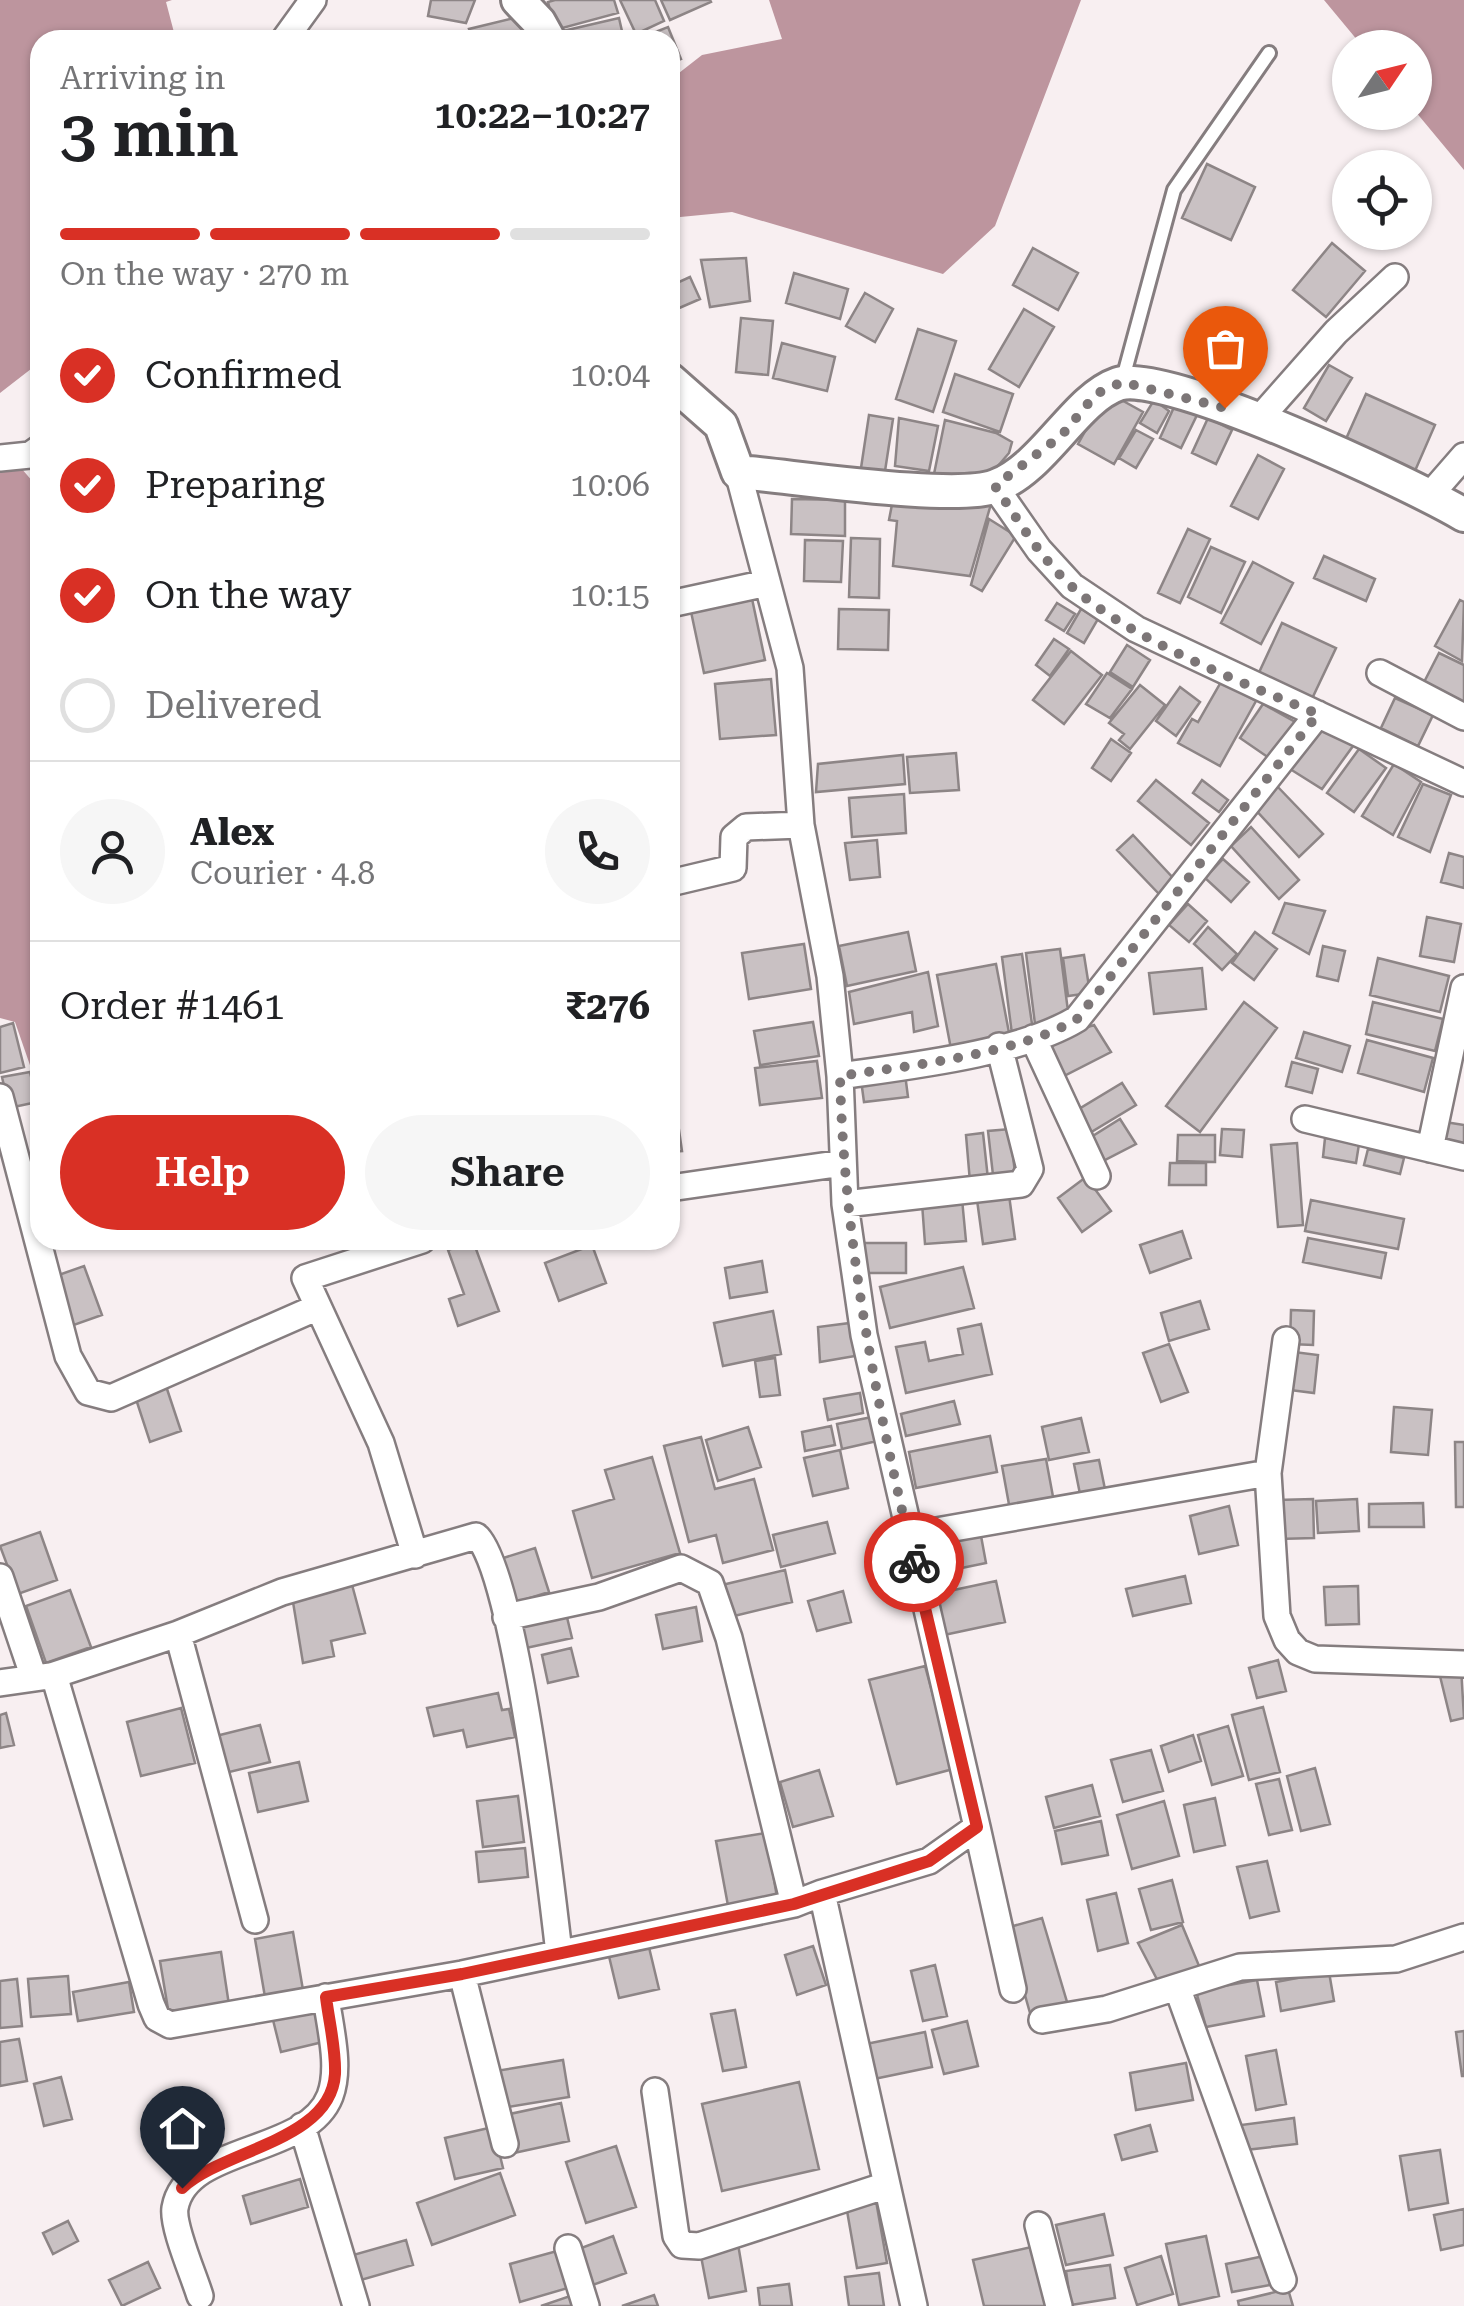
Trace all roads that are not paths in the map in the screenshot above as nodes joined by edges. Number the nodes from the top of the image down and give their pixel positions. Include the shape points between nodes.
1 (313, 0) edge
2 (518, 0) edge
3 (291, 30) edge
4 (543, 30) edge
5 (1270, 53) dead end
6 (1395, 277) dead end
7 (1122, 382) junction
8 (680, 389) edge
9 (1260, 418) junction
10 (30, 455) edge
11 (1464, 456) edge
12 (0, 458) edge
13 (738, 472) junction
14 (995, 486) junction
15 (1430, 495) junction
16 (1464, 515) edge
17 (767, 582) junction
18 (680, 602) edge
19 (1380, 673) dead end
20 (1318, 714) junction
21 (1464, 717) edge
22 (1464, 783) edge
23 (801, 825) junction
24 (680, 881) edge
25 (1464, 988) edge
26 (1033, 1038) junction
27 (999, 1046) junction
28 (840, 1076) junction
29 (0, 1097) edge
30 (1305, 1119) dead end
31 (1430, 1149) junction
32 (1464, 1157) edge
33 (843, 1163) junction
34 (1098, 1176) dead end
35 (680, 1187) edge
36 (845, 1204) junction
37 (30, 1211) edge
38 (40, 1250) edge
39 (391, 1250) edge
40 (318, 1307) junction
41 (1286, 1340) dead end
42 (1268, 1473) junction
43 (908, 1536) junction
44 (415, 1555) junction
45 (0, 1576) edge
46 (506, 1617) junction
47 (178, 1634) junction
48 (1464, 1664) edge
49 (44, 1676) junction
50 (0, 1683) edge
51 (977, 1827) junction
52 (822, 1892) junction
53 (794, 1904) junction
54 (255, 1920) dead end
55 (1464, 1937) edge
56 (559, 1954) junction
57 (462, 1974) junction
58 (1178, 1987) junction
59 (1013, 1989) dead end
60 (326, 1997) junction
61 (1042, 2020) dead end
62 (655, 2091) dead end
63 (302, 2126) junction
64 (505, 2144) dead end
65 (887, 2185) junction
66 (1038, 2226) dead end
67 (568, 2248) dead end
68 (1283, 2280) dead end
69 (200, 2296) dead end
70 (356, 2306) edge
71 (586, 2306) edge
72 (914, 2306) edge
73 (1059, 2306) edge

1 - 3 street
2 - 4 street
5 - 7 lane via 1174,190
6 - 9 street
7 - 9 street
7 - 14 street via 1096,394 1062,435
8 - 13 street via 720,424
9 - 15 street
10 - 12 street
11 - 15 street
13 - 14 street via 942,490
13 - 17 street
14 - 20 street via 1072,586 1136,629
15 - 16 street
17 - 18 street
17 - 23 street via 790,668
19 - 21 street
20 - 22 street
20 - 26 street via 1087,1010
23 - 24 street via 746,827 734,837 733,868
23 - 28 street via 830,976
25 - 31 street
26 - 27 street
26 - 34 street
27 - 28 street
27 - 36 street via 1030,1169 1022,1184
28 - 33 street
29 - 37 street
30 - 31 street
31 - 32 street
33 - 35 street
33 - 36 street
36 - 43 street via 864,1335
38 - 40 street via 68,1356 88,1392 111,1398
39 - 40 street via 304,1278
40 - 44 street via 382,1443
41 - 42 street
42 - 43 street
42 - 48 street via 1277,1616 1298,1652
43 - 51 street
44 - 46 street via 476,1536 488,1551
44 - 47 street via 282,1592
45 - 49 street
46 - 53 street via 599,1597 681,1568 710,1583
46 - 56 street
47 - 49 street
47 - 54 street
49 - 50 street
49 - 60 street via 156,2018 170,2026
51 - 52 street via 929,1861
51 - 59 street
52 - 53 street
52 - 65 street
53 - 56 street
55 - 58 street via 1396,1960 1240,1967
56 - 57 street
57 - 60 street
57 - 64 street
58 - 61 street
58 - 68 street
60 - 63 street via 335,2075 329,2098
62 - 65 street via 682,2244 699,2246
63 - 69 street via 198,2173 182,2188 174,2212
63 - 70 street
65 - 72 street
66 - 73 street
67 - 71 street

